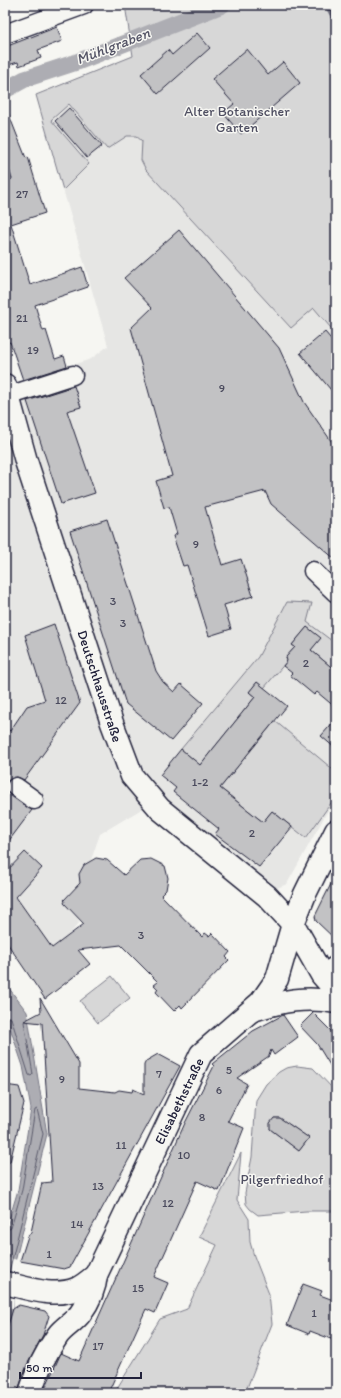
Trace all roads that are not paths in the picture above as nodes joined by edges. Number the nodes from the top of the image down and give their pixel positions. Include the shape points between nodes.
1 (84, 5) edge
2 (5, 34) edge
3 (73, 375) dead end
4 (7, 390) edge
5 (10, 422) edge
6 (313, 571) dead end
7 (336, 593) edge
8 (9, 781) edge
9 (34, 800) dead end
10 (336, 831) edge
11 (293, 924) junction
12 (329, 970) edge
13 (336, 991) edge
14 (336, 1002) edge
15 (250, 1011) junction
16 (96, 1275) junction
17 (11, 1284) edge
18 (46, 1292) junction
19 (63, 1329) junction
20 (30, 1393) edge

1 - 2 street
3 - 4 street
4 - 5 main road, Deutschhausstraße
5 - 11 main road, Deutschhausstraße via 132,776 160,809 267,896
6 - 7 street
8 - 9 street
10 - 11 main road, Elisabethstraße
11 - 12 main road, Deutschhausstraße
11 - 15 main road, Elisabethstraße via 277,979 261,1002
12 - 13 main road, Deutschhausstraße
14 - 15 main road via 294,999
15 - 16 main road, Elisabethstraße via 201,1054
16 - 18 main road via 76,1289
16 - 19 main road, Elisabethstraße via 95,1287 79,1314
17 - 18 main road
18 - 19 main road via 60,1308
19 - 20 main road, Elisabethstraße via 35,1377

